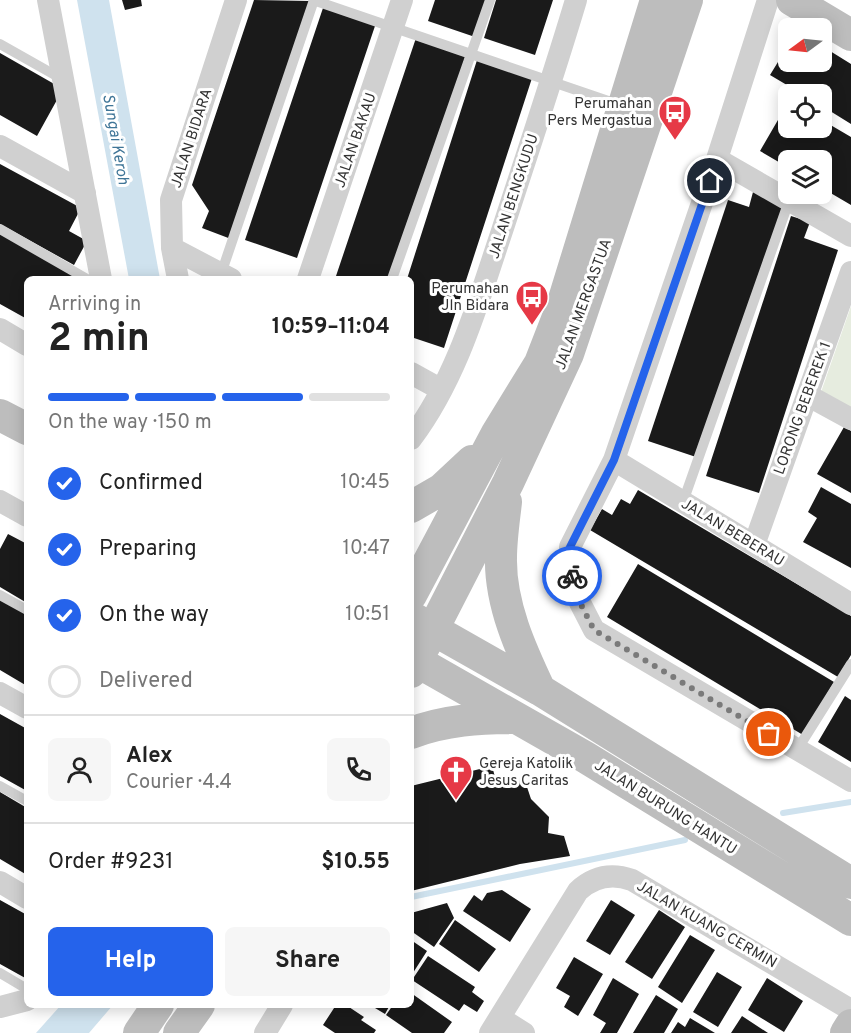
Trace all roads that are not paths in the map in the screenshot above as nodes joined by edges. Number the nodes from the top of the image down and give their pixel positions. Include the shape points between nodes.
1 (48, 0) edge
2 (236, 0) edge
3 (314, 0) edge
4 (402, 0) edge
5 (490, 0) edge
6 (576, 0) edge
7 (768, 0) edge
8 (792, 0) edge
9 (680, 3) edge
10 (394, 26) junction
11 (851, 35) edge
12 (0, 44) edge
13 (473, 53) junction
14 (63, 79) junction
15 (552, 80) junction
16 (623, 106) junction
17 (0, 146) edge
18 (717, 159) junction
19 (85, 193) junction
20 (778, 195) edge
21 (788, 204) edge
22 (794, 204) edge
23 (0, 230) edge
24 (851, 236) edge
25 (172, 248) junction
26 (851, 272) edge
27 (82, 276) edge
28 (100, 276) edge
29 (177, 276) edge
30 (226, 276) edge
31 (309, 276) edge
32 (393, 276) edge
33 (0, 329) edge
34 (24, 343) edge
35 (414, 375) edge
36 (440, 389) junction
37 (807, 395) junction
38 (0, 415) edge
39 (851, 419) edge
40 (24, 427) edge
41 (497, 433) junction
42 (414, 435) edge
43 (614, 460) junction
44 (508, 483) junction
45 (683, 502) junction
46 (414, 505) edge
47 (754, 544) junction
48 (414, 589) edge
49 (0, 595) edge
50 (851, 604) edge
51 (24, 608) edge
52 (423, 623) edge
53 (414, 660) edge
54 (851, 664) edge
55 (414, 665) edge
56 (540, 690) junction
57 (0, 693) edge
58 (24, 706) edge
59 (517, 718) junction
60 (414, 732) edge
61 (797, 750) junction
62 (851, 781) edge
63 (0, 786) edge
64 (24, 799) edge
65 (0, 882) edge
66 (851, 883) edge
67 (24, 896) edge
68 (851, 920) edge
69 (0, 973) edge
70 (24, 986) edge
71 (24, 1001) edge
72 (0, 1007) edge
73 (156, 1008) edge
74 (197, 1008) edge
75 (280, 1008) edge
76 (851, 1011) edge
77 (495, 1025) edge
78 (851, 1025) edge
79 (139, 1033) edge
80 (179, 1033) edge
81 (265, 1033) edge
82 (524, 1033) edge
83 (846, 1033) edge

1 - 14 street
2 - 25 street, JALAN BIDARA via 171,200
3 - 10 lane
3 - 30 lane
4 - 10 street, JALAN BAKAU
5 - 13 lane
6 - 15 street, JALAN BENGKUDU
7 - 18 street
8 - 11 main road
9 - 16 main road, JALAN MERGASTUA
9 - 44 main road, JALAN MERGASTUA via 568,354
10 - 13 lane
10 - 31 street, JALAN BAKAU
12 - 14 lane
13 - 15 lane
13 - 32 lane
14 - 19 street
15 - 16 lane
15 - 36 street, JALAN BENGKUDU via 465,341
16 - 41 main road, JALAN MERGASTUA via 561,309 540,363
17 - 19 street
18 - 20 street
18 - 43 street
19 - 28 street
21 - 45 lane
22 - 24 street
23 - 27 lane
25 - 29 street, JALAN BIDARA
25 - 30 street
26 - 37 street, LORONG BEBEREK 1
33 - 34 street
35 - 36 street
36 - 42 street
37 - 39 street
37 - 47 street, LORONG BEBEREK 1
38 - 40 main road
41 - 46 main road via 442,489
41 - 48 main road, JALAN MERGASTUA
43 - 45 street, JALAN BEBERAU
43 - 61 street via 570,547 574,591 594,630
44 - 52 main road, JALAN MERGASTUA
44 - 56 main road via 501,560 506,594 517,638
45 - 47 street, JALAN BEBERAU
47 - 50 street, JALAN BEBERAU
49 - 51 lane
52 - 53 main road, JALAN MERGASTUA
52 - 56 main road
54 - 61 lane
55 - 59 main road, JALAN BURUNG HANTU
56 - 66 main road
57 - 58 street
59 - 60 main road via 475,718
59 - 68 main road, JALAN BURUNG HANTU
61 - 62 street
63 - 64 lane
65 - 67 street
69 - 70 lane
71 - 72 street
73 - 79 main road
74 - 80 main road
75 - 81 street
76 - 77 street, JALAN KUANG CERMIN via 771,960 620,876 592,880 578,891
77 - 82 street
78 - 83 main road

